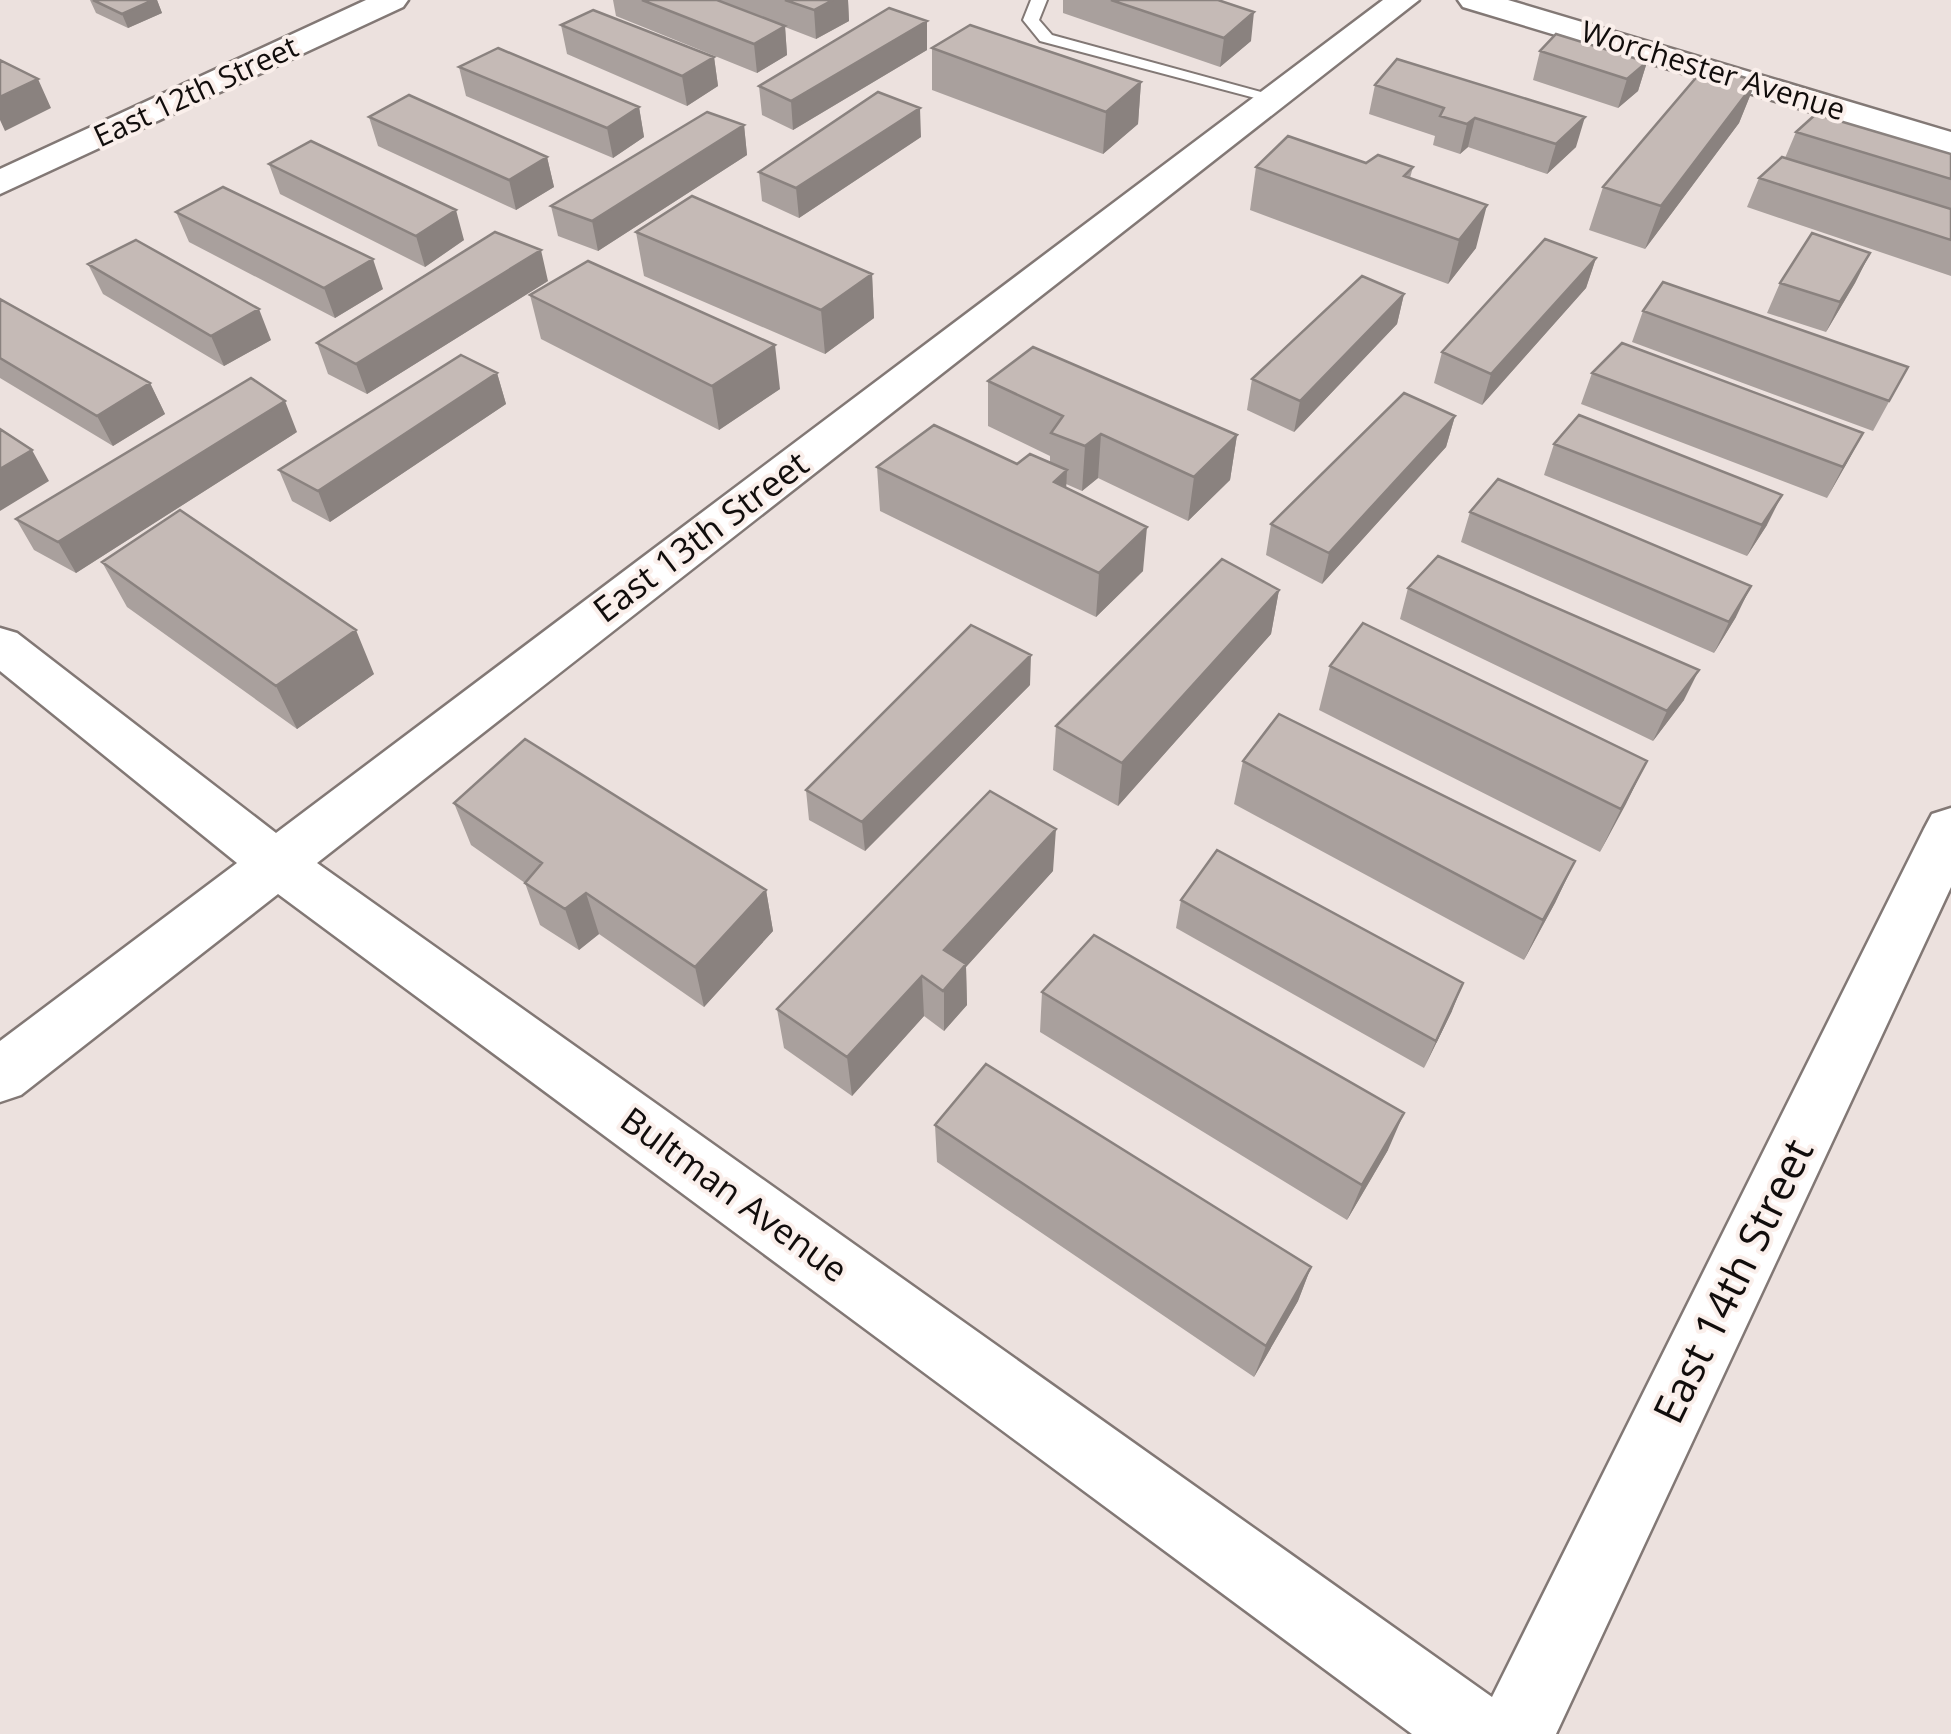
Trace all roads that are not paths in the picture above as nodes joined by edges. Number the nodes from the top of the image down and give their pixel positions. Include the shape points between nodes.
1 (392, 0) edge
2 (1039, 0) edge
3 (1403, 0) edge
4 (1474, 0) edge
5 (1274, 98) junction
6 (1951, 143) edge
7 (0, 183) edge
8 (0, 645) edge
9 (1951, 829) edge
10 (276, 862) junction
11 (0, 1076) edge
12 (1477, 1734) edge
13 (1515, 1734) edge

1 - 7 street, East 12th Street
2 - 5 lane via 1030,20 1046,38
3 - 5 street, East 13th Street
4 - 6 street, Worchester Avenue
5 - 10 street, East 13th Street
8 - 10 street, Bultman Avenue
9 - 13 street, East 14th Street
10 - 11 street, East 13th Street
10 - 12 street, Bultman Avenue

